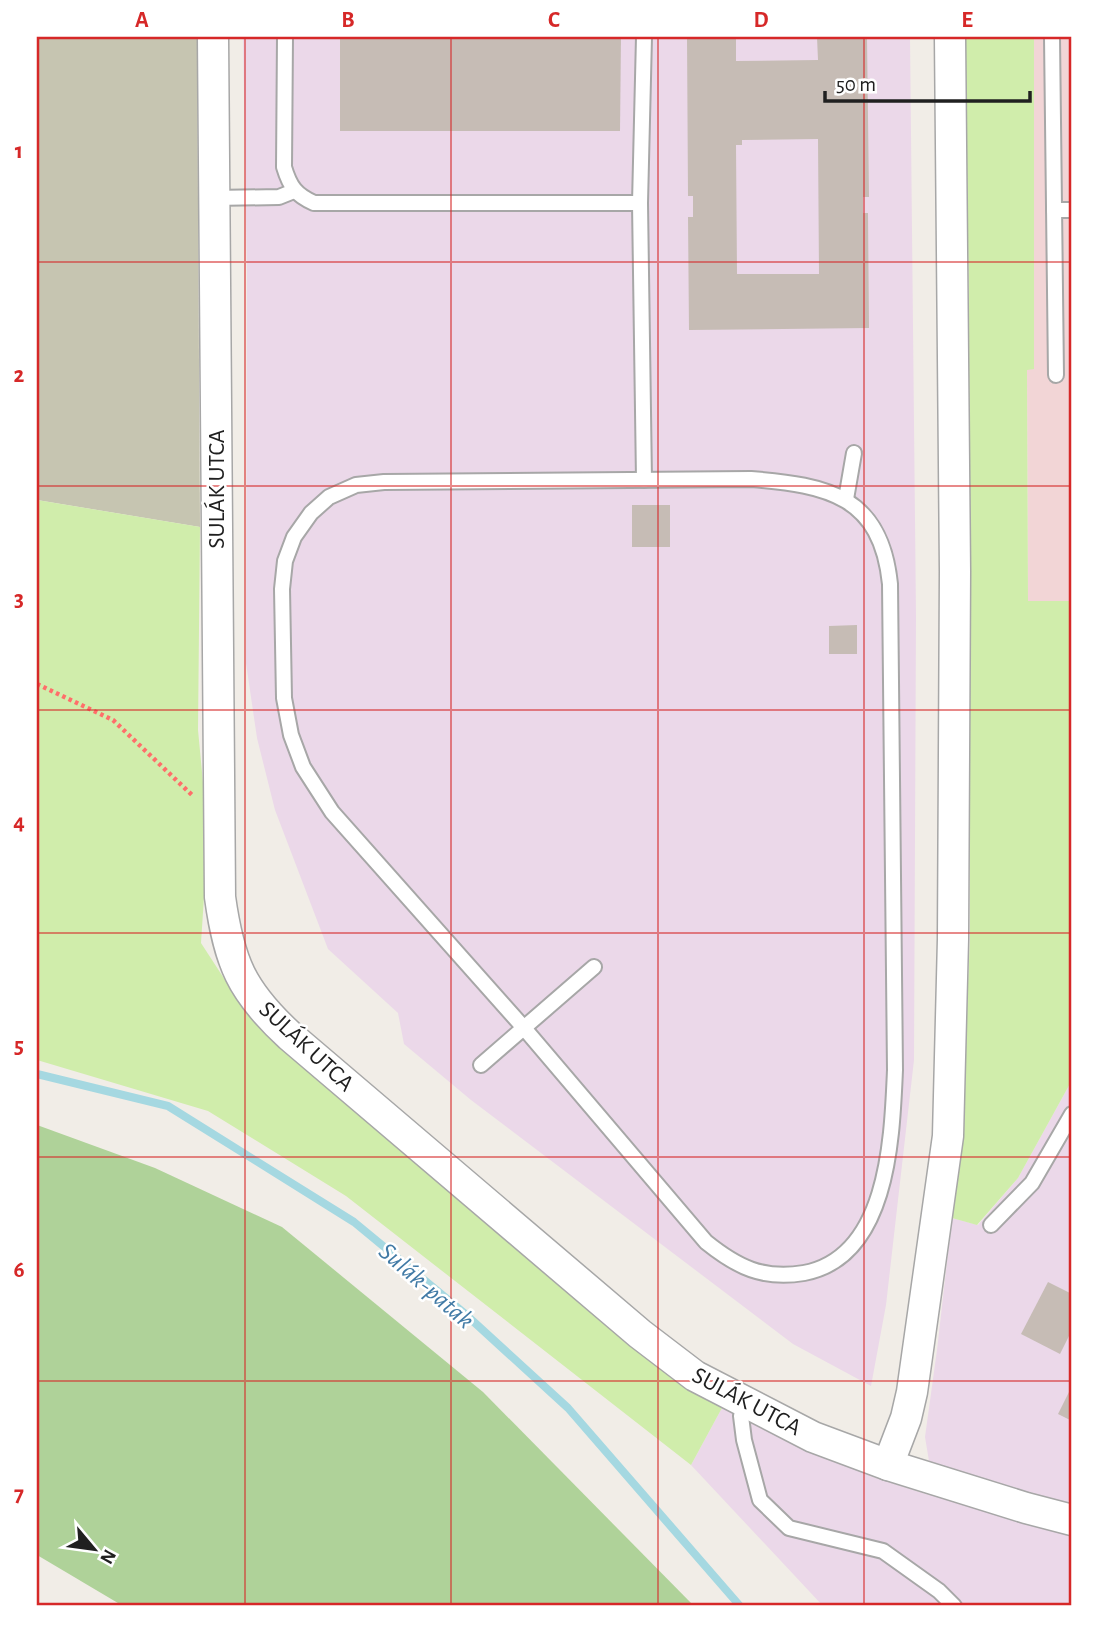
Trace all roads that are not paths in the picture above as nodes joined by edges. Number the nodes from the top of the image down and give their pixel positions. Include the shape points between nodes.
1 (213, 37) edge
2 (285, 37) edge
3 (644, 37) edge
4 (950, 37) edge
5 (1052, 37) edge
6 (294, 191) junction
7 (214, 198) junction
8 (640, 203) junction
9 (1054, 210) junction
10 (1072, 210) edge
11 (1056, 375) dead end
12 (855, 453) dead end
13 (644, 480) junction
14 (846, 499) junction
15 (594, 967) dead end
16 (524, 1028) junction
17 (481, 1065) dead end
18 (1072, 1114) edge
19 (991, 1225) dead end
20 (745, 1403) junction
21 (888, 1465) junction
22 (1072, 1520) edge
23 (954, 1606) edge

1 - 7 street, SULÁK UTCA
2 - 6 lane via 284,167
3 - 8 lane
4 - 21 street via 955,571 948,1136 912,1392
5 - 9 lane
6 - 7 lane via 279,197
6 - 8 lane via 314,202
7 - 20 street, SULÁK UTCA via 220,897 234,966 272,1019 640,1334 695,1376
8 - 13 lane
9 - 10 lane
9 - 11 lane
12 - 14 lane
13 - 14 lane via 794,482
13 - 16 lane via 356,485 328,497 311,513 294,537 285,561 284,698 303,767 332,812
14 - 16 lane via 879,535 890,584 895,1070 887,1164 868,1222 854,1244 813,1271 784,1276 730,1261 706,1242
15 - 16 lane
16 - 17 lane
18 - 19 lane via 1032,1183
20 - 21 street, SULÁK UTCA via 813,1437
20 - 23 lane via 741,1416 744,1440 760,1500 789,1528 883,1550
21 - 22 street, SULÁK UTCA

